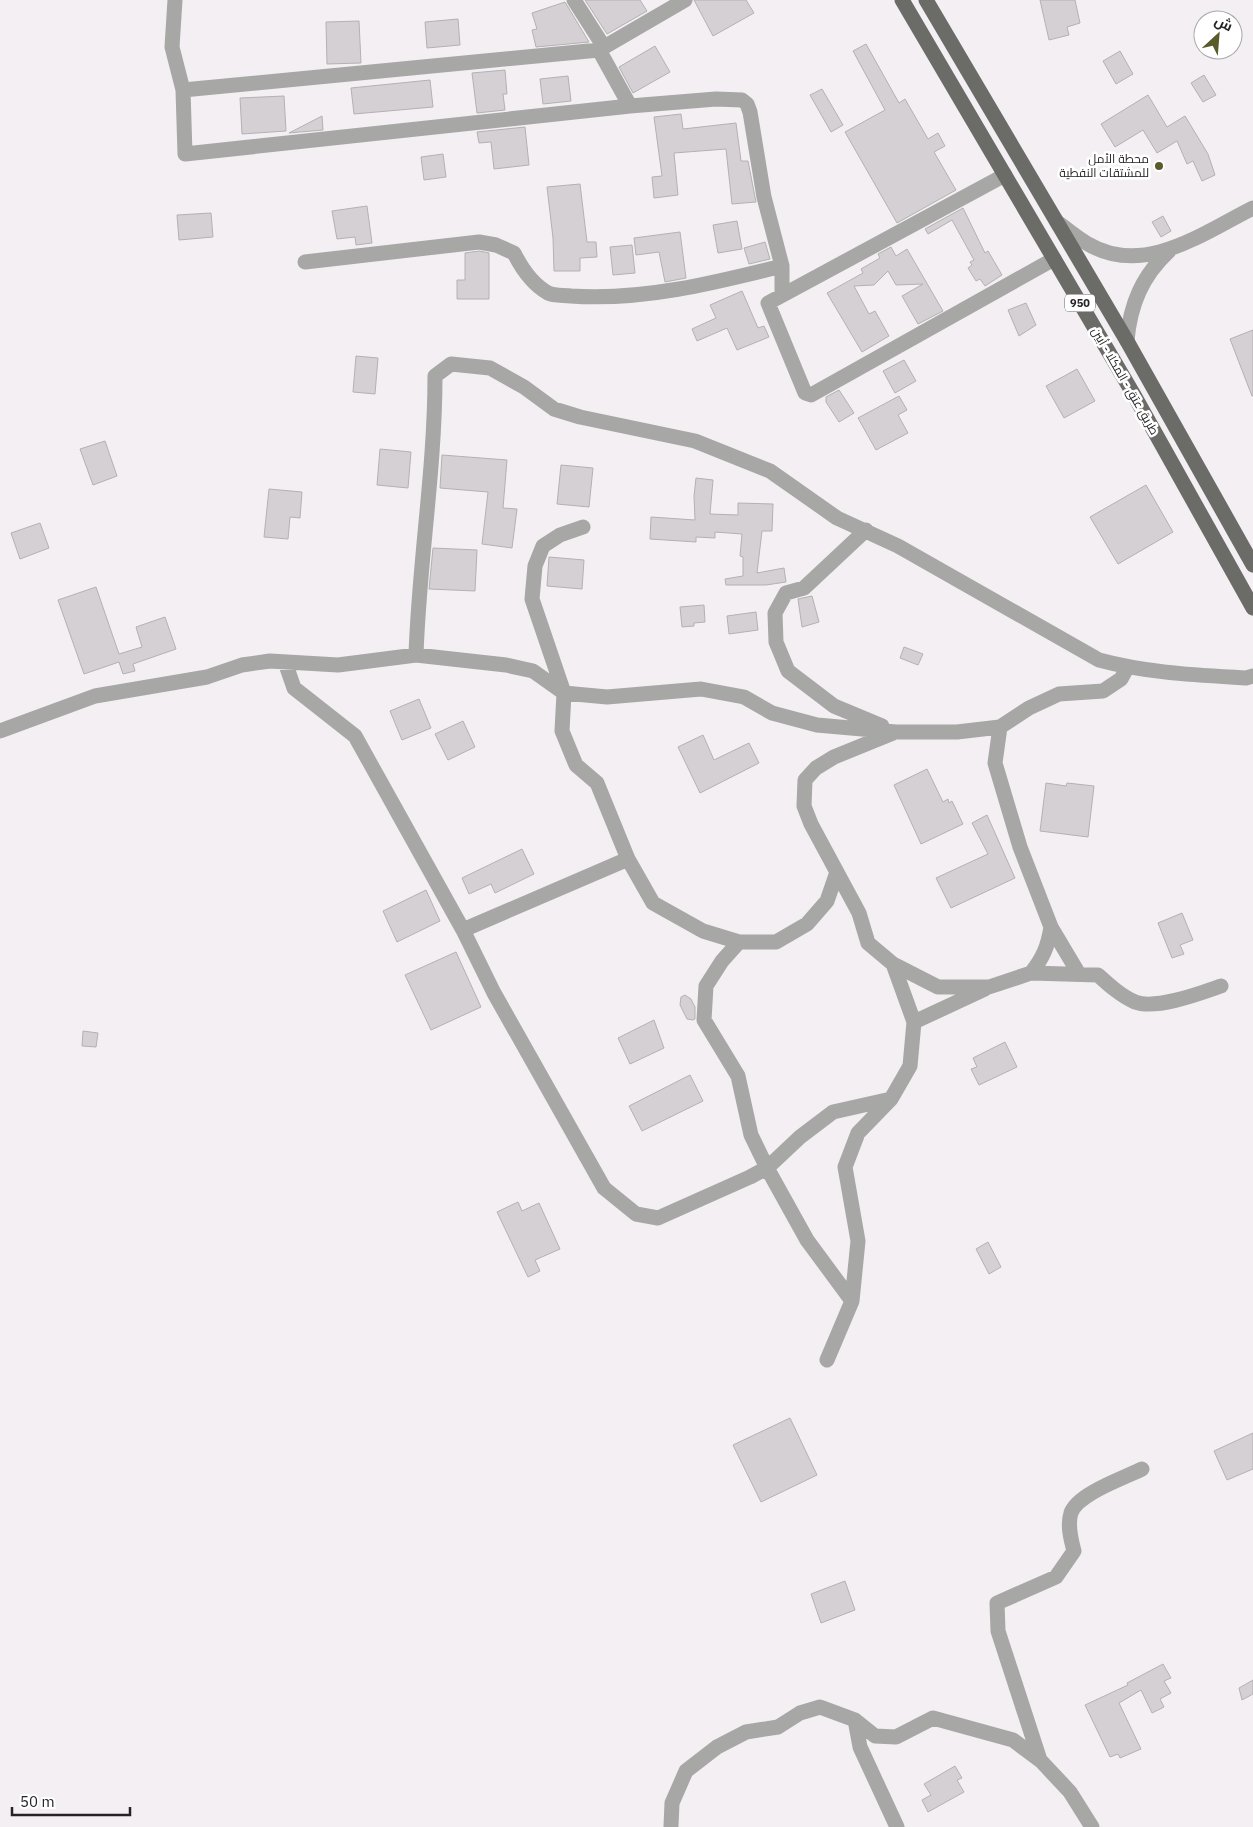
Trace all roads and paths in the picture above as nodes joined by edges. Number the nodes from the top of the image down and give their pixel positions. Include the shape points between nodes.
1 (175, 0) edge
2 (574, 0) edge
3 (685, 0) edge
4 (902, 0) edge
5 (926, 0) edge
6 (601, 48) junction
7 (183, 90) junction
8 (630, 106) junction
9 (1005, 175) junction
10 (1253, 208) edge
11 (1055, 221) junction
12 (1170, 250) junction
13 (1054, 259) junction
14 (305, 262) dead end
15 (782, 266) junction
16 (782, 294) junction
17 (1127, 341) junction
18 (583, 527) dead end
19 (866, 530) junction
20 (1253, 565) edge
21 (1253, 608) edge
22 (416, 655) junction
23 (286, 662) junction
24 (1127, 668) junction
25 (1253, 676) edge
26 (564, 693) junction
27 (1000, 727) junction
28 (0, 731) edge
29 (896, 732) junction
30 (628, 859) junction
31 (836, 872) junction
32 (1051, 927) junction
33 (463, 930) junction
34 (739, 942) junction
35 (893, 964) junction
36 (1031, 973) junction
37 (1079, 974) junction
38 (1221, 986) dead end
39 (989, 987) junction
40 (914, 1022) junction
41 (891, 1098) junction
42 (767, 1168) junction
43 (852, 1301) junction
44 (827, 1360) dead end
45 (1142, 1469) dead end
46 (855, 1720) junction
47 (1041, 1761) junction
48 (671, 1826) edge
49 (897, 1827) edge
50 (1092, 1827) edge

1 - 7 street via 172,47
2 - 6 street
3 - 6 street
4 - 9 main road, طريق عتق - المكلا - أبين / 950
5 - 11 main road, طريق عتق - المكلا - أبين / 950
6 - 7 street
6 - 8 street
7 - 8 street via 185,154
8 - 15 street via 728,99 742,100 747,104 764,197
9 - 13 main road, طريق عتق - المكلا - أبين / 950
9 - 16 street
10 - 12 street
11 - 12 street via 1102,250 1133,256
11 - 17 main road, طريق عتق - المكلا - أبين / 950
12 - 17 street via 1136,295
13 - 16 street via 811,395 805,393 768,303
13 - 21 main road, طريق عتق - المكلا - أبين / 950
14 - 15 street via 480,242 514,253 521,268 550,294 595,298 694,287
15 - 16 street
17 - 20 main road, طريق عتق - المكلا - أبين / 950
18 - 26 street via 560,535 543,546 535,566 532,599
19 - 22 street via 837,518 770,471 695,441 554,409 490,368 451,364 435,376 435,424 418,589
19 - 24 street via 1099,660
19 - 29 street via 804,588 786,593 775,614 776,642 788,671 834,706
22 - 23 street via 338,665
22 - 26 street via 533,671
23 - 28 street via 242,665 207,677 96,696
23 - 33 street via 294,688 355,736
24 - 25 street via 1170,674
24 - 27 street via 1121,679 1104,691 1059,694
26 - 29 street via 607,697 700,689 744,697 772,713 817,724
26 - 30 street via 562,731 576,765 597,783
27 - 29 street via 957,732
27 - 32 street via 995,763 1020,847
29 - 31 street via 834,758 816,768 805,780 804,806 810,824
30 - 33 street
30 - 34 street via 652,902 703,932
31 - 34 street via 827,901 807,924 776,942
31 - 35 street via 859,913 868,943
32 - 36 street via 1042,960
32 - 37 street
33 - 42 street via 494,993 604,1188 636,1214 658,1218
34 - 42 street via 706,986 704,1020 738,1076 750,1135
35 - 39 street via 938,987
35 - 40 street
36 - 37 street
36 - 39 street
37 - 38 street via 1098,975 1137,1003 1174,1002
39 - 40 street
40 - 41 street via 910,1066
41 - 42 street via 833,1112
41 - 43 street via 858,1133 845,1167 858,1241
42 - 43 street via 807,1240
43 - 44 street
45 - 47 street via 1081,1499 1071,1513 1070,1534 1074,1552 1056,1576 997,1603 998,1631
46 - 47 street via 875,1736 896,1737 933,1718 1013,1740
46 - 48 street via 820,1707 800,1713 778,1727 746,1732 718,1746 686,1771 672,1802
46 - 49 street via 860,1747
47 - 50 street via 1070,1792

